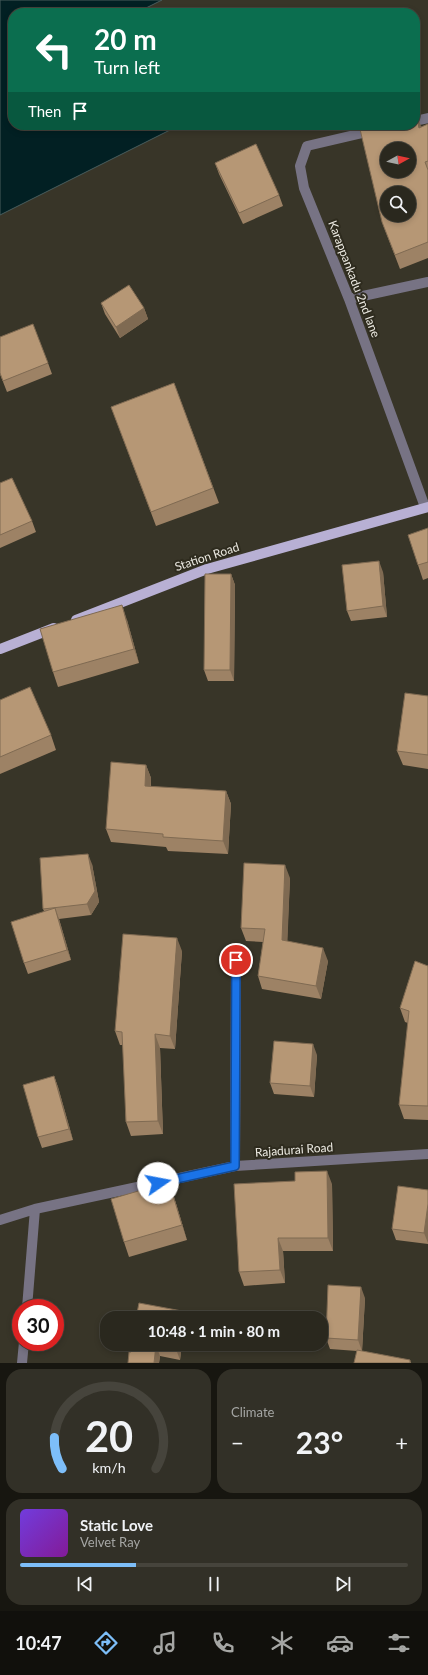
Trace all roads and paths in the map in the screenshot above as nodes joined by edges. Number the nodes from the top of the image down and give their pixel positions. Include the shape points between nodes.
1 (376, 130) edge
2 (428, 282) edge
3 (349, 298) junction
4 (427, 507) edge
5 (0, 649) edge
6 (236, 960) dead end
7 (428, 1154) edge
8 (235, 1166) junction
9 (35, 1209) junction
10 (0, 1220) edge
11 (28, 1299) edge
12 (23, 1351) edge
13 (22, 1363) edge

1 - 3 street, Karappankadu 2nd lane via 307,146 300,166 304,188
2 - 3 street
3 - 4 street, Karappankadu 2nd lane
4 - 5 main road, Station Road via 207,569
6 - 8 street
7 - 8 street, Rajadurai Road
8 - 9 street, Rajadurai Road
9 - 10 street, Rajadurai Road
9 - 11 street
12 - 13 street

